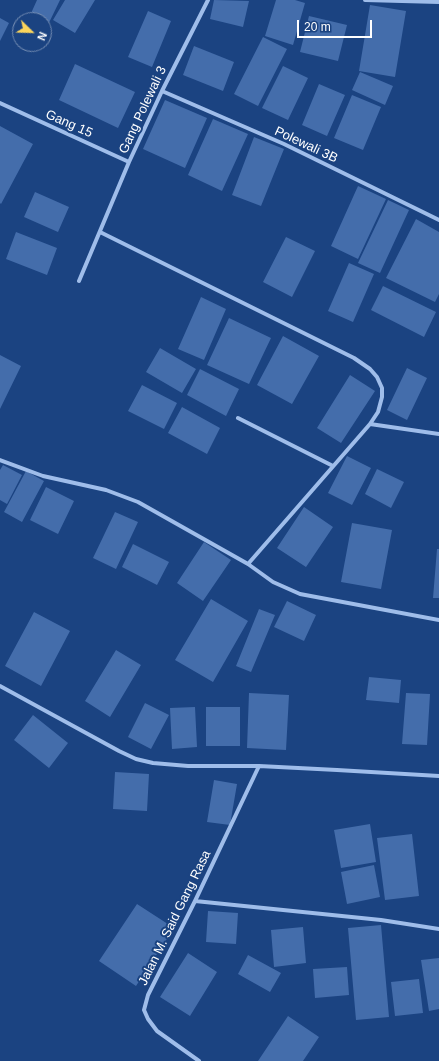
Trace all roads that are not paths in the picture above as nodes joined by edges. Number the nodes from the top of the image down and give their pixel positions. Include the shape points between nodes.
1 (208, 0) edge
2 (365, 0) edge
3 (439, 2) edge
4 (162, 91) junction
5 (0, 103) edge
6 (130, 162) junction
7 (439, 220) edge
8 (100, 232) junction
9 (79, 281) dead end
10 (238, 418) dead end
11 (370, 424) junction
12 (439, 434) edge
13 (0, 460) edge
14 (333, 466) junction
15 (248, 564) junction
16 (439, 620) edge
17 (0, 686) edge
18 (258, 766) junction
19 (439, 776) edge
20 (195, 901) junction
21 (439, 929) edge
22 (199, 1061) edge

1 - 4 street, Gang Polewali 3
2 - 3 street
4 - 6 street, Gang Polewali 3
4 - 7 street, Polewali 3B via 284,144
5 - 6 street, Gang 15
6 - 8 street, Gang Polewali 3
8 - 9 street, Gang Polewali 3
8 - 11 street via 354,358 370,369 382,388 378,412
10 - 14 street
11 - 12 street
11 - 14 street
13 - 15 street via 42,476 106,490 138,502
14 - 15 street
15 - 16 street via 273,582 300,594
17 - 18 street via 136,759 188,766
18 - 19 street
18 - 20 street, Jalan M. Said Gang Rasa
20 - 21 street via 381,920
20 - 22 street, Jalan M. Said Gang Rasa via 148,995 144,1010 156,1031

